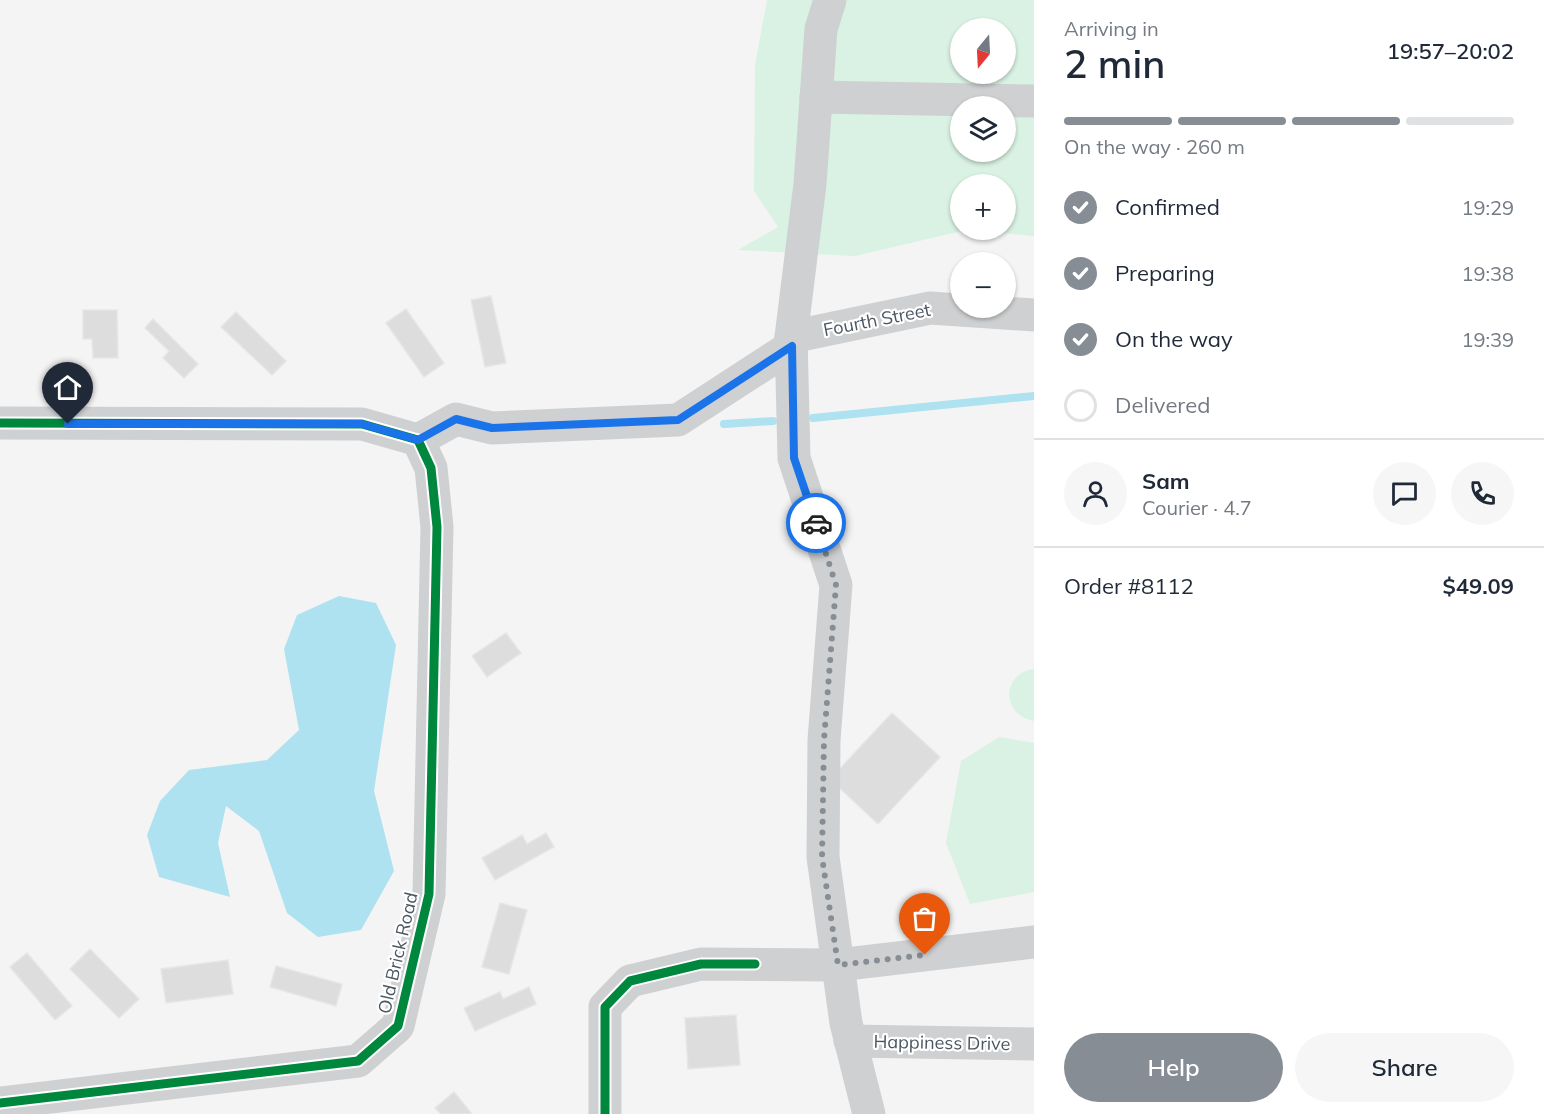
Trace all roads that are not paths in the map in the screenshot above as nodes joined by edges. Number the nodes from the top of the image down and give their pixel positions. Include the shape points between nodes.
1 (830, 0) edge
2 (816, 97) junction
3 (1034, 101) edge
4 (1034, 315) edge
5 (792, 341) junction
6 (0, 423) edge
7 (418, 440) junction
8 (1034, 942) edge
9 (838, 965) junction
10 (850, 1041) junction
11 (1034, 1044) edge
12 (0, 1103) edge
13 (605, 1114) edge
14 (869, 1114) edge

1 - 2 street via 821,29
2 - 3 street
2 - 5 street
4 - 5 street, Fourth Street via 930,308
5 - 7 street via 678,420 492,428 456,419
5 - 9 street via 794,458 836,585 824,740 822,857
6 - 7 street via 362,424
7 - 12 street, Old Brick Road via 431,468 437,528 429,894 398,1026 358,1061
8 - 9 street
9 - 10 street
9 - 13 street via 701,964 630,981 605,1007
10 - 11 street, Happiness Drive
10 - 14 street

